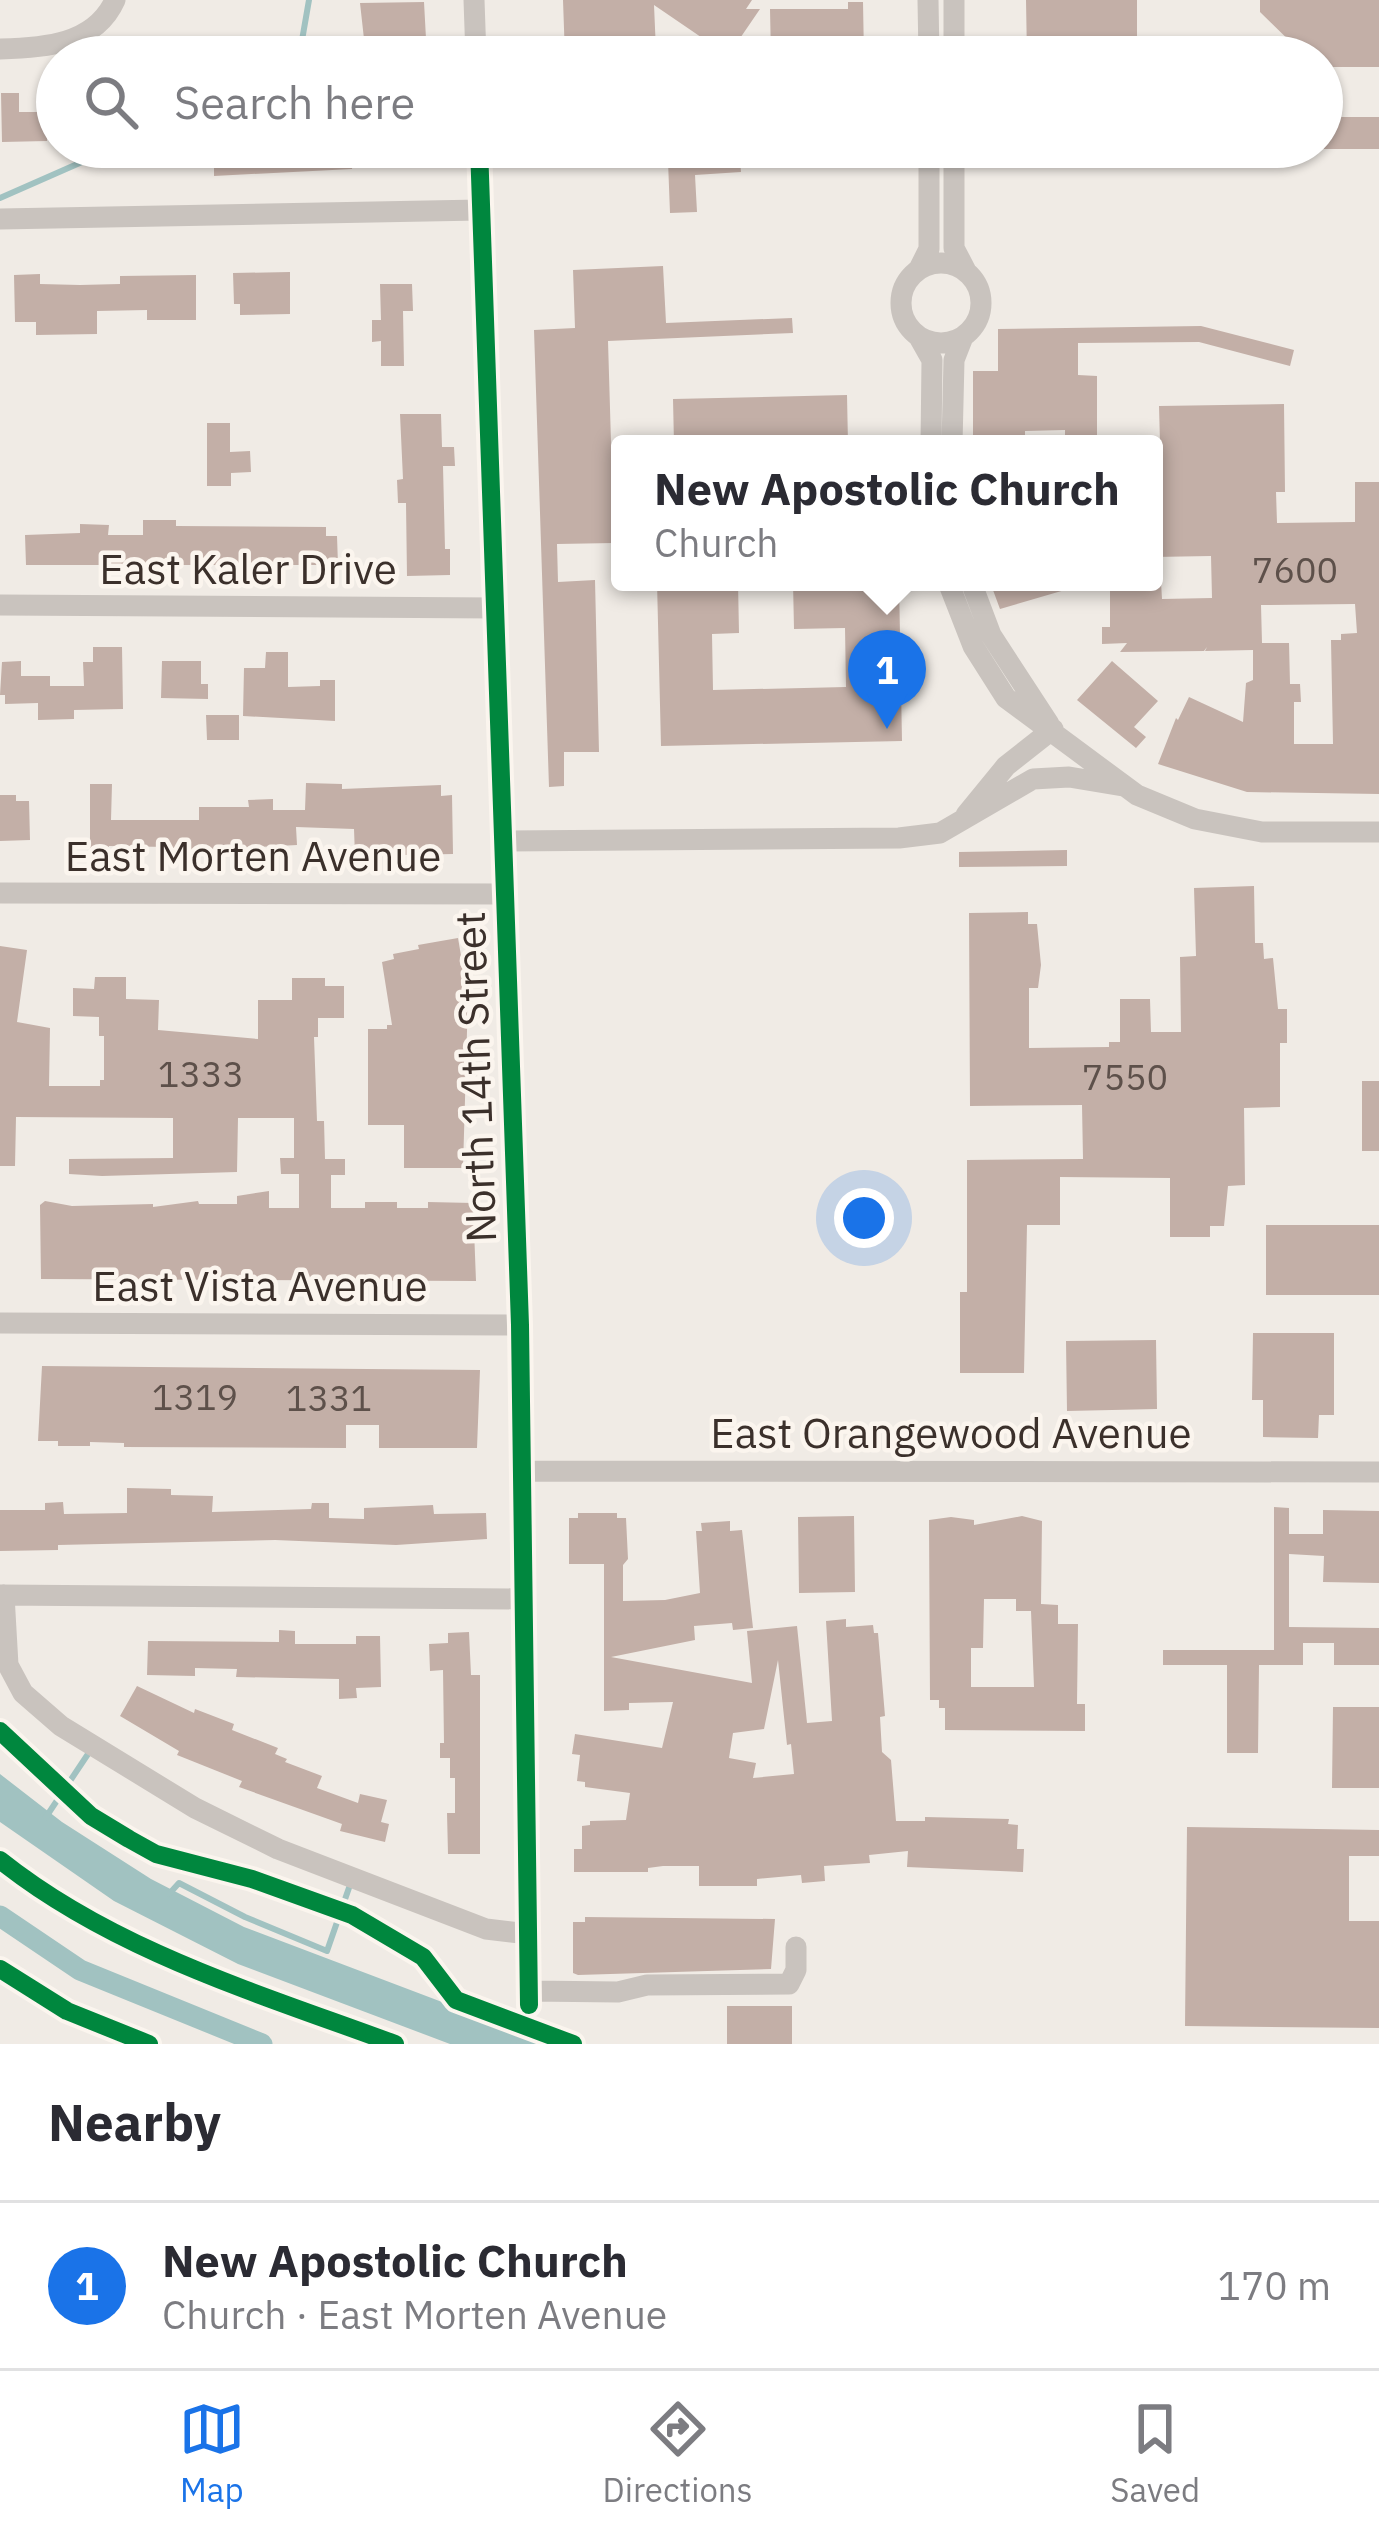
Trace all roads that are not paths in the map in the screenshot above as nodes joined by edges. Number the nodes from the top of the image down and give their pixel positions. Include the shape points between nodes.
1 (115, 0) edge
2 (474, 0) edge
3 (928, 0) edge
4 (954, 0) edge
5 (77, 36) edge
6 (475, 36) edge
7 (928, 36) edge
8 (954, 36) edge
9 (36, 47) edge
10 (0, 49) edge
11 (479, 168) edge
12 (929, 168) edge
13 (954, 168) edge
14 (480, 210) junction
15 (0, 219) edge
16 (920, 269) junction
17 (966, 271) junction
18 (920, 337) junction
19 (963, 337) junction
20 (931, 435) edge
21 (952, 435) edge
22 (952, 591) edge
23 (974, 591) edge
24 (0, 605) edge
25 (496, 608) junction
26 (1053, 729) junction
27 (1123, 786) junction
28 (958, 825) junction
29 (1379, 832) edge
30 (503, 841) junction
31 (0, 893) edge
32 (505, 894) junction
33 (0, 1323) edge
34 (520, 1325) junction
35 (522, 1471) junction
36 (1379, 1472) edge
37 (2, 1595) edge
38 (525, 1599) junction
39 (528, 1934) junction
40 (796, 1946) dead end

1 - 5 street via 95,28
2 - 6 street
3 - 7 street
4 - 8 street
9 - 10 street
11 - 14 street, North 14th Street
12 - 16 street via 929,249
13 - 17 street via 954,248
14 - 15 street
14 - 25 street, North 14th Street
16 - 17 street via 943,262
16 - 18 street via 901,297 904,320
17 - 19 street via 982,302
18 - 19 street via 941,344
18 - 20 street via 932,360
19 - 21 street via 954,360
22 - 26 street via 1006,698
23 - 26 street via 991,634
24 - 25 street, East Kaler Drive
25 - 30 street, North 14th Street
26 - 27 street, East Morten Avenue
26 - 28 street via 997,776
27 - 28 street, East Morten Avenue via 1033,779
27 - 29 street, East Morten Avenue via 1195,819 1244,829
28 - 30 street, East Morten Avenue via 899,838
30 - 32 street, North 14th Street
31 - 32 street, East Morten Avenue
32 - 34 street, North 14th Street
33 - 34 street, East Vista Avenue
34 - 35 street, North 14th Street
35 - 36 street, East Orangewood Avenue
35 - 38 street, North 14th Street
37 - 38 street
37 - 39 street via 8,1665 23,1693 61,1726 278,1849 486,1929
38 - 39 street, North 14th Street
39 - 40 street, North 14th Street via 530,1998 646,1985 789,1984

